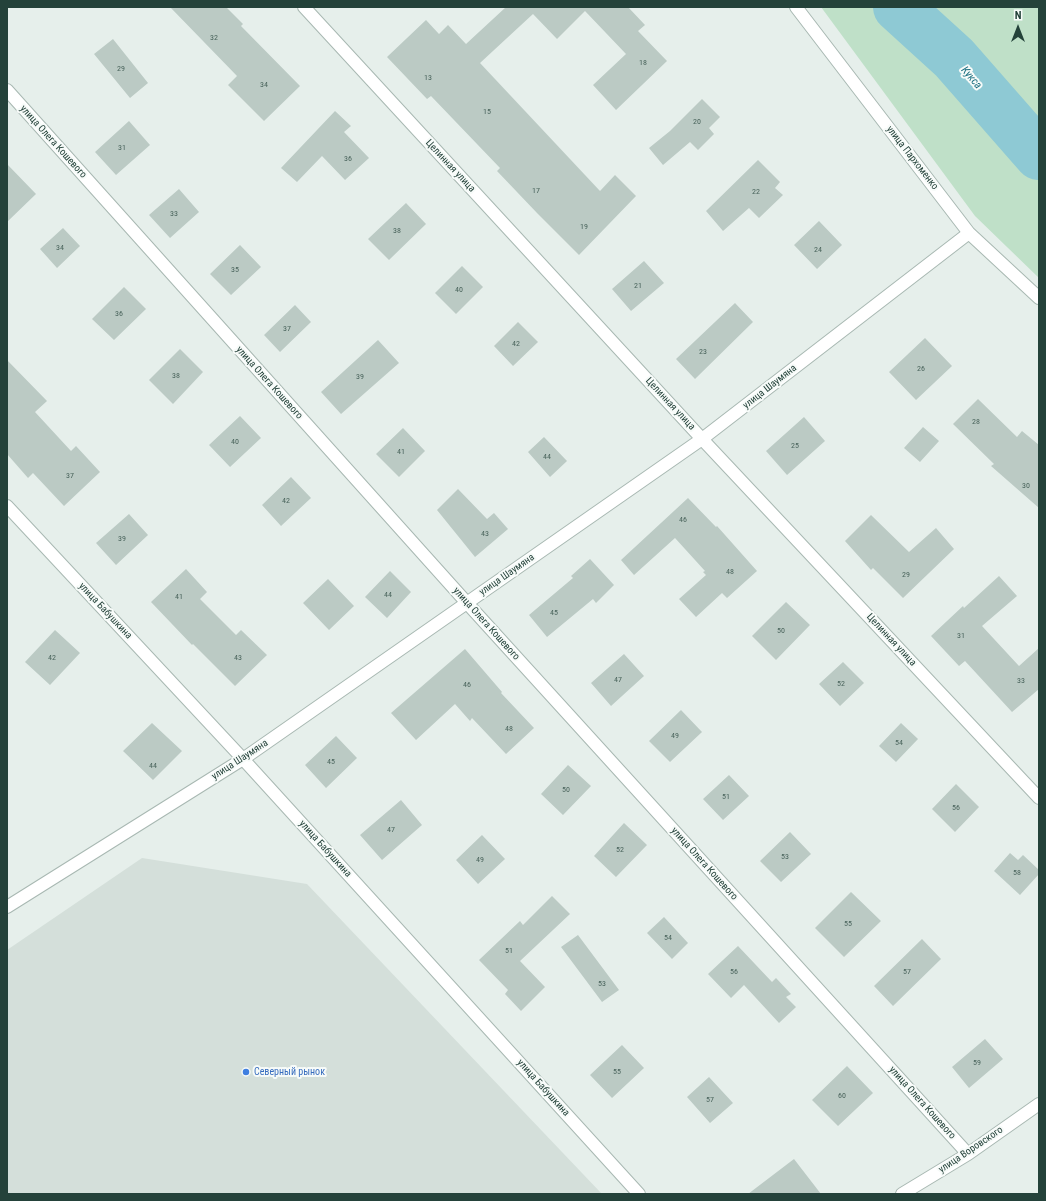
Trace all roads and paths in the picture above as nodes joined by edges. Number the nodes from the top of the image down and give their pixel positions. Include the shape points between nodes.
1 (304, 7) edge
2 (796, 7) edge
3 (7, 90) edge
4 (969, 233) junction
5 (1039, 298) edge
6 (702, 439) junction
7 (7, 506) edge
8 (467, 603) junction
9 (243, 759) junction
10 (1039, 798) edge
11 (7, 907) edge
12 (1039, 1104) edge
13 (968, 1154) junction
14 (639, 1194) edge
15 (902, 1194) edge

1 - 6 street, Целинная улица
2 - 4 street, улица Пархоменко
3 - 8 street, улица Олега Кошевого
4 - 5 street, улица Пархоменко
4 - 6 street, улица Шаумяна
6 - 8 street, улица Шаумяна
6 - 10 street, Целинная улица
7 - 9 street, улица Бабушкина
8 - 9 street, улица Шаумяна
8 - 13 street, улица Олега Кошевого
9 - 11 street, улица Шаумяна
9 - 14 street, улица Бабушкина
12 - 13 street, улица Воровского
13 - 15 street, улица Воровского

